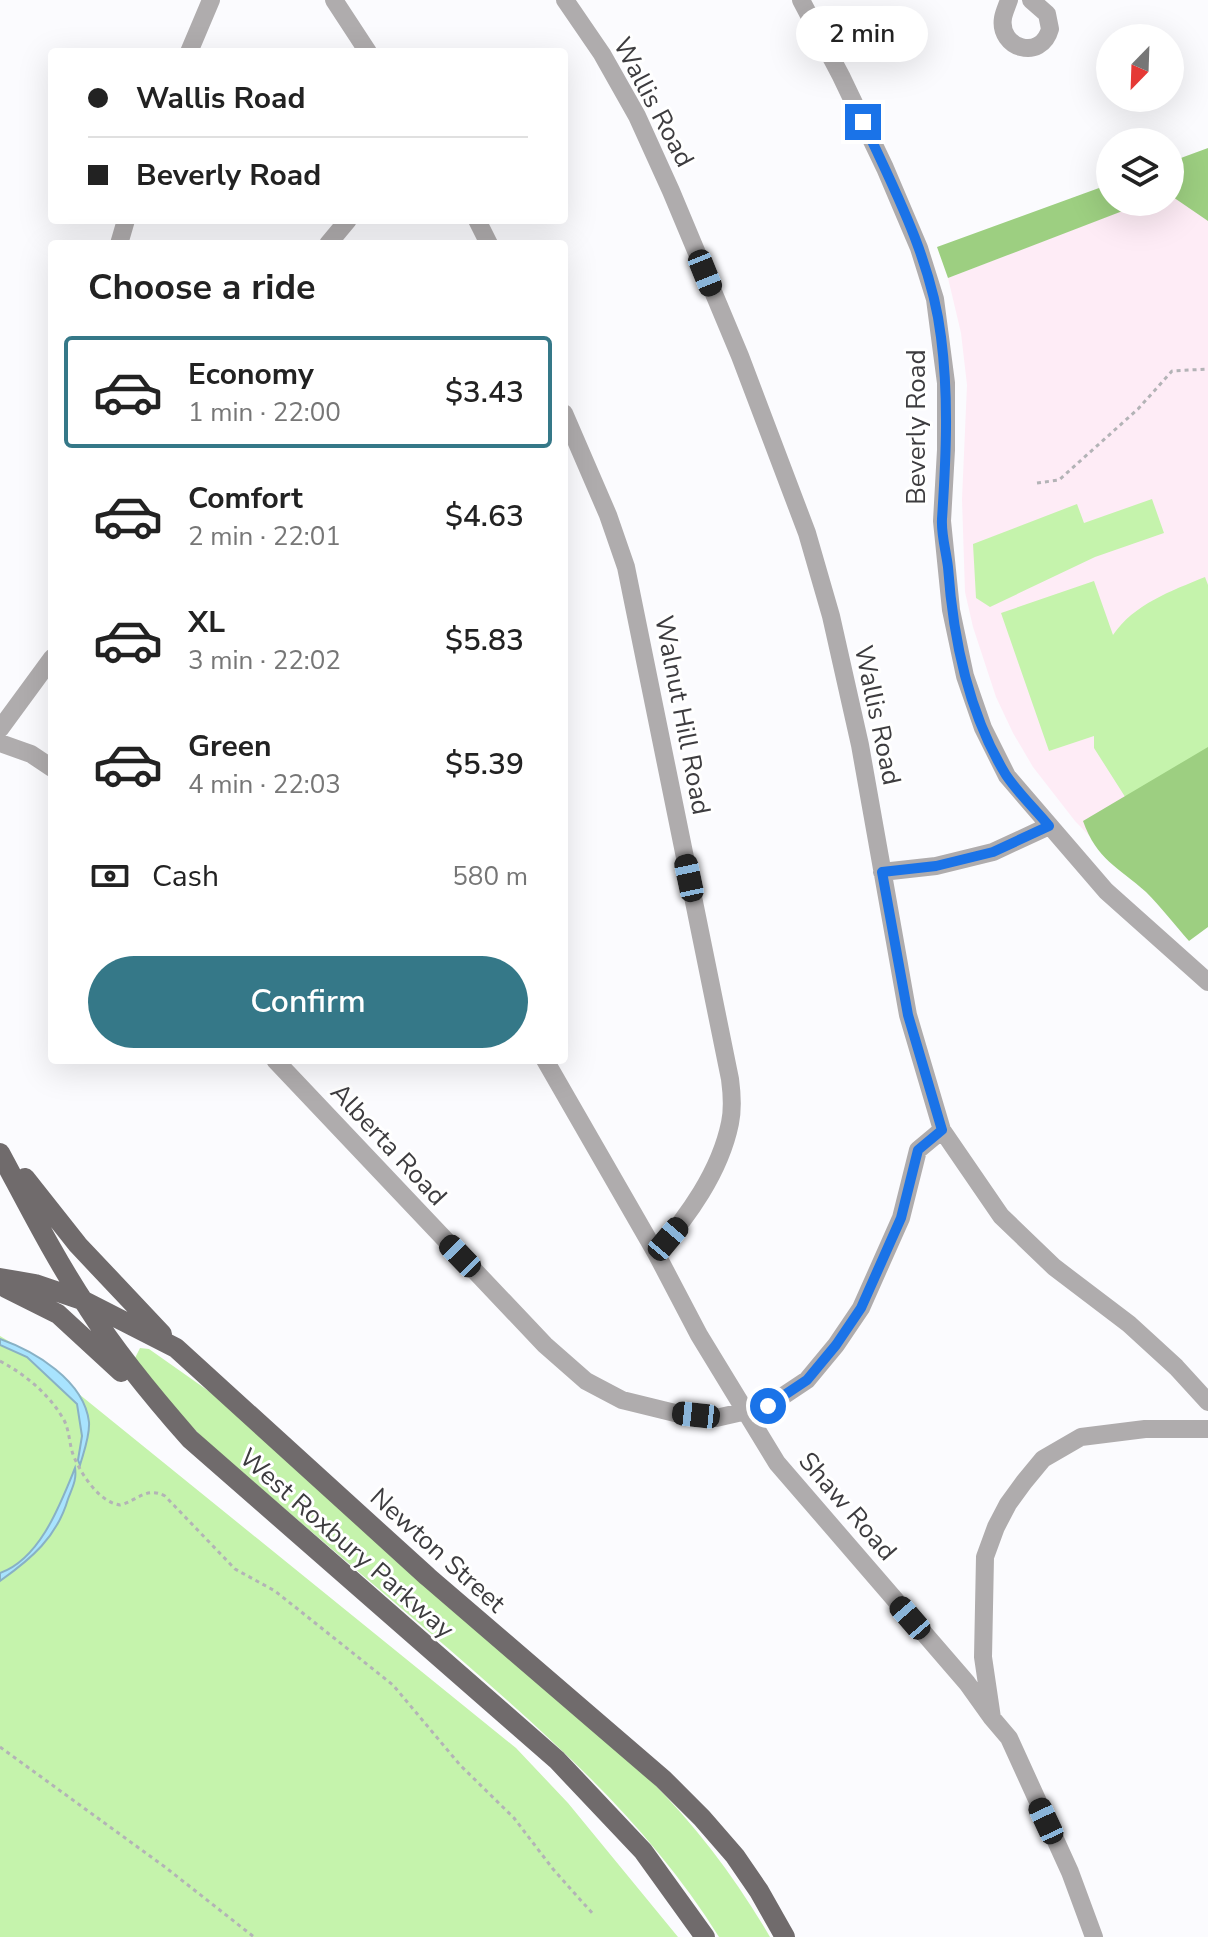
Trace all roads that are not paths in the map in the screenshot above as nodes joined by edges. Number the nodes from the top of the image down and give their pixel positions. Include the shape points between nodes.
1 (211, 0) edge
2 (334, 0) edge
3 (565, 0) edge
4 (801, 0) edge
5 (1009, 0) edge
6 (1031, 0) edge
7 (191, 48) edge
8 (365, 48) edge
9 (345, 224) edge
10 (331, 240) edge
11 (568, 422) edge
12 (48, 663) edge
13 (0, 729) edge
14 (0, 743) edge
15 (48, 765) edge
16 (1049, 826) junction
17 (882, 872) junction
18 (1208, 982) edge
19 (279, 1064) edge
20 (547, 1064) edge
21 (942, 1130) junction
22 (0, 1146) edge
23 (0, 1153) edge
24 (656, 1253) junction
25 (0, 1278) edge
26 (0, 1286) edge
27 (82, 1300) junction
28 (176, 1348) junction
29 (1208, 1402) edge
30 (747, 1412) junction
31 (1208, 1429) edge
32 (190, 1439) junction
33 (992, 1718) junction
34 (705, 1937) edge
35 (785, 1937) edge
36 (1094, 1937) edge

1 - 7 street
2 - 8 street
3 - 17 street, Wallis Road via 637,116 740,356 807,533 860,745
4 - 16 street, Beverly Road via 885,168 935,299 946,383 942,521 959,650 983,728 1007,776
5 - 6 street via 1003,29 1013,44 1034,48 1050,29 1047,14
9 - 10 street
11 - 24 street, Walnut Hill Road via 626,567 730,1079 730,1123 719,1156 700,1196
12 - 13 street
14 - 15 street
16 - 17 street via 993,852
16 - 18 street, Beverly Road via 1106,891
17 - 21 street, Wallis Road via 908,1015
19 - 30 street, Alberta Road via 545,1345 586,1381 622,1400 675,1413 716,1418
20 - 24 street, Shaw Road
21 - 29 street, Wallis Road via 1001,1216 1054,1267 1165,1356
21 - 30 street via 918,1150 895,1233 861,1308 836,1345 807,1380 768,1406
22 - 28 main road via 71,1236
23 - 27 main road, West Roxbury Parkway
24 - 30 street, Shaw Road
25 - 27 main road, Newton Street
26 - 32 main road via 70,1323
27 - 28 main road, Newton Street
27 - 32 main road, West Roxbury Parkway
28 - 35 main road, Newton Street via 428,1577 673,1789 735,1856
30 - 33 street, Shaw Road via 777,1463
31 - 33 street via 1081,1437 1043,1459 1016,1493 985,1557 983,1657
32 - 34 main road, West Roxbury Parkway via 585,1787 643,1851
33 - 36 street, Shaw Road via 1009,1738

